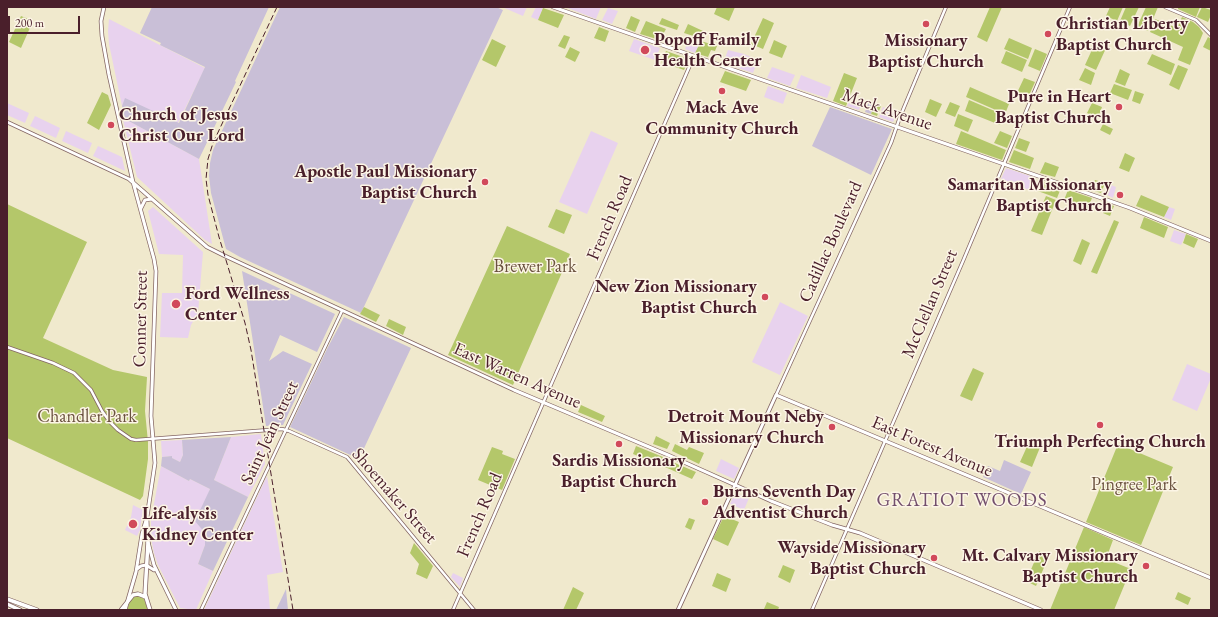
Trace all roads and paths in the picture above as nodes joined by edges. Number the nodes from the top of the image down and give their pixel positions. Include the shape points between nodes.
1 (104, 7) edge
2 (553, 7) edge
3 (946, 7) edge
4 (1070, 7) edge
5 (1165, 7) edge
6 (1211, 35) edge
7 (694, 56) junction
8 (7, 122) edge
9 (897, 127) junction
10 (1004, 165) junction
11 (134, 182) junction
12 (153, 200) junction
13 (141, 210) junction
14 (1211, 241) edge
15 (342, 311) junction
16 (7, 347) edge
17 (776, 395) junction
18 (544, 403) junction
19 (286, 430) junction
20 (154, 438) junction
21 (885, 441) junction
22 (735, 485) junction
23 (147, 517) junction
24 (847, 529) junction
25 (148, 542) junction
26 (146, 565) junction
27 (136, 572) junction
28 (159, 577) junction
29 (1211, 578) edge
30 (460, 593) junction
31 (146, 597) junction
32 (7, 599) edge
33 (128, 600) junction
34 (7, 604) edge
35 (32, 608) junction
36 (20, 610) edge
37 (37, 610) edge
38 (41, 610) edge
39 (121, 610) edge
40 (125, 610) edge
41 (150, 610) edge
42 (176, 610) edge
43 (201, 610) edge
44 (453, 610) edge
45 (474, 610) edge
46 (678, 610) edge
47 (812, 610) edge
48 (1041, 610) edge

1 - 11 main road, Conner Street via 101,21 102,36
2 - 7 main road, Mack Avenue
3 - 9 street, Cadillac Boulevard
4 - 10 street, McClellan Street
5 - 6 street via 1196,20
7 - 9 main road, Mack Avenue
7 - 18 street, French Road
8 - 11 main road, East Warren Avenue
9 - 10 main road, Mack Avenue
9 - 17 street, Cadillac Boulevard
10 - 14 main road, Mack Avenue via 1130,208
10 - 21 street, McClellan Street
11 - 12 main road, East Warren Avenue
11 - 13 main road, Conner Street
12 - 13 main road via 145,200
12 - 15 main road, East Warren Avenue via 207,247
13 - 20 main road, Conner Street via 156,271 152,408
15 - 18 main road, East Warren Avenue
15 - 19 street, Saint Jean Street
16 - 20 street, Shoemaker Street via 74,373 91,390 110,422 129,438
17 - 21 main road, East Forest Avenue
17 - 22 main road, Cadillac Boulevard
18 - 22 main road, East Warren Avenue
18 - 30 street, French Road
19 - 20 street, Shoemaker Street
19 - 30 street, Shoemaker Street via 348,458
19 - 43 street, Saint Jean Street
20 - 23 main road, Conner Street via 155,463
21 - 24 street, McClellan Street
21 - 29 main road, East Forest Avenue
22 - 24 main road, East Warren Avenue via 810,517
22 - 46 main road, Cadillac Boulevard
23 - 25 main road
23 - 27 main road, Conner Street
24 - 47 street, McClellan Street
24 - 48 main road, East Warren Avenue via 860,532
25 - 26 highway
25 - 28 main road
26 - 27 main road via 139,567
26 - 28 main road via 153,568
26 - 31 highway
27 - 33 main road, Conner Street
28 - 42 main road
30 - 44 street, French Road
30 - 45 street, Shoemaker Street
31 - 33 highway via 135,594
31 - 41 highway
32 - 35 highway
33 - 39 highway
33 - 40 main road, Conner Street
34 - 36 highway
35 - 37 highway
35 - 38 highway

